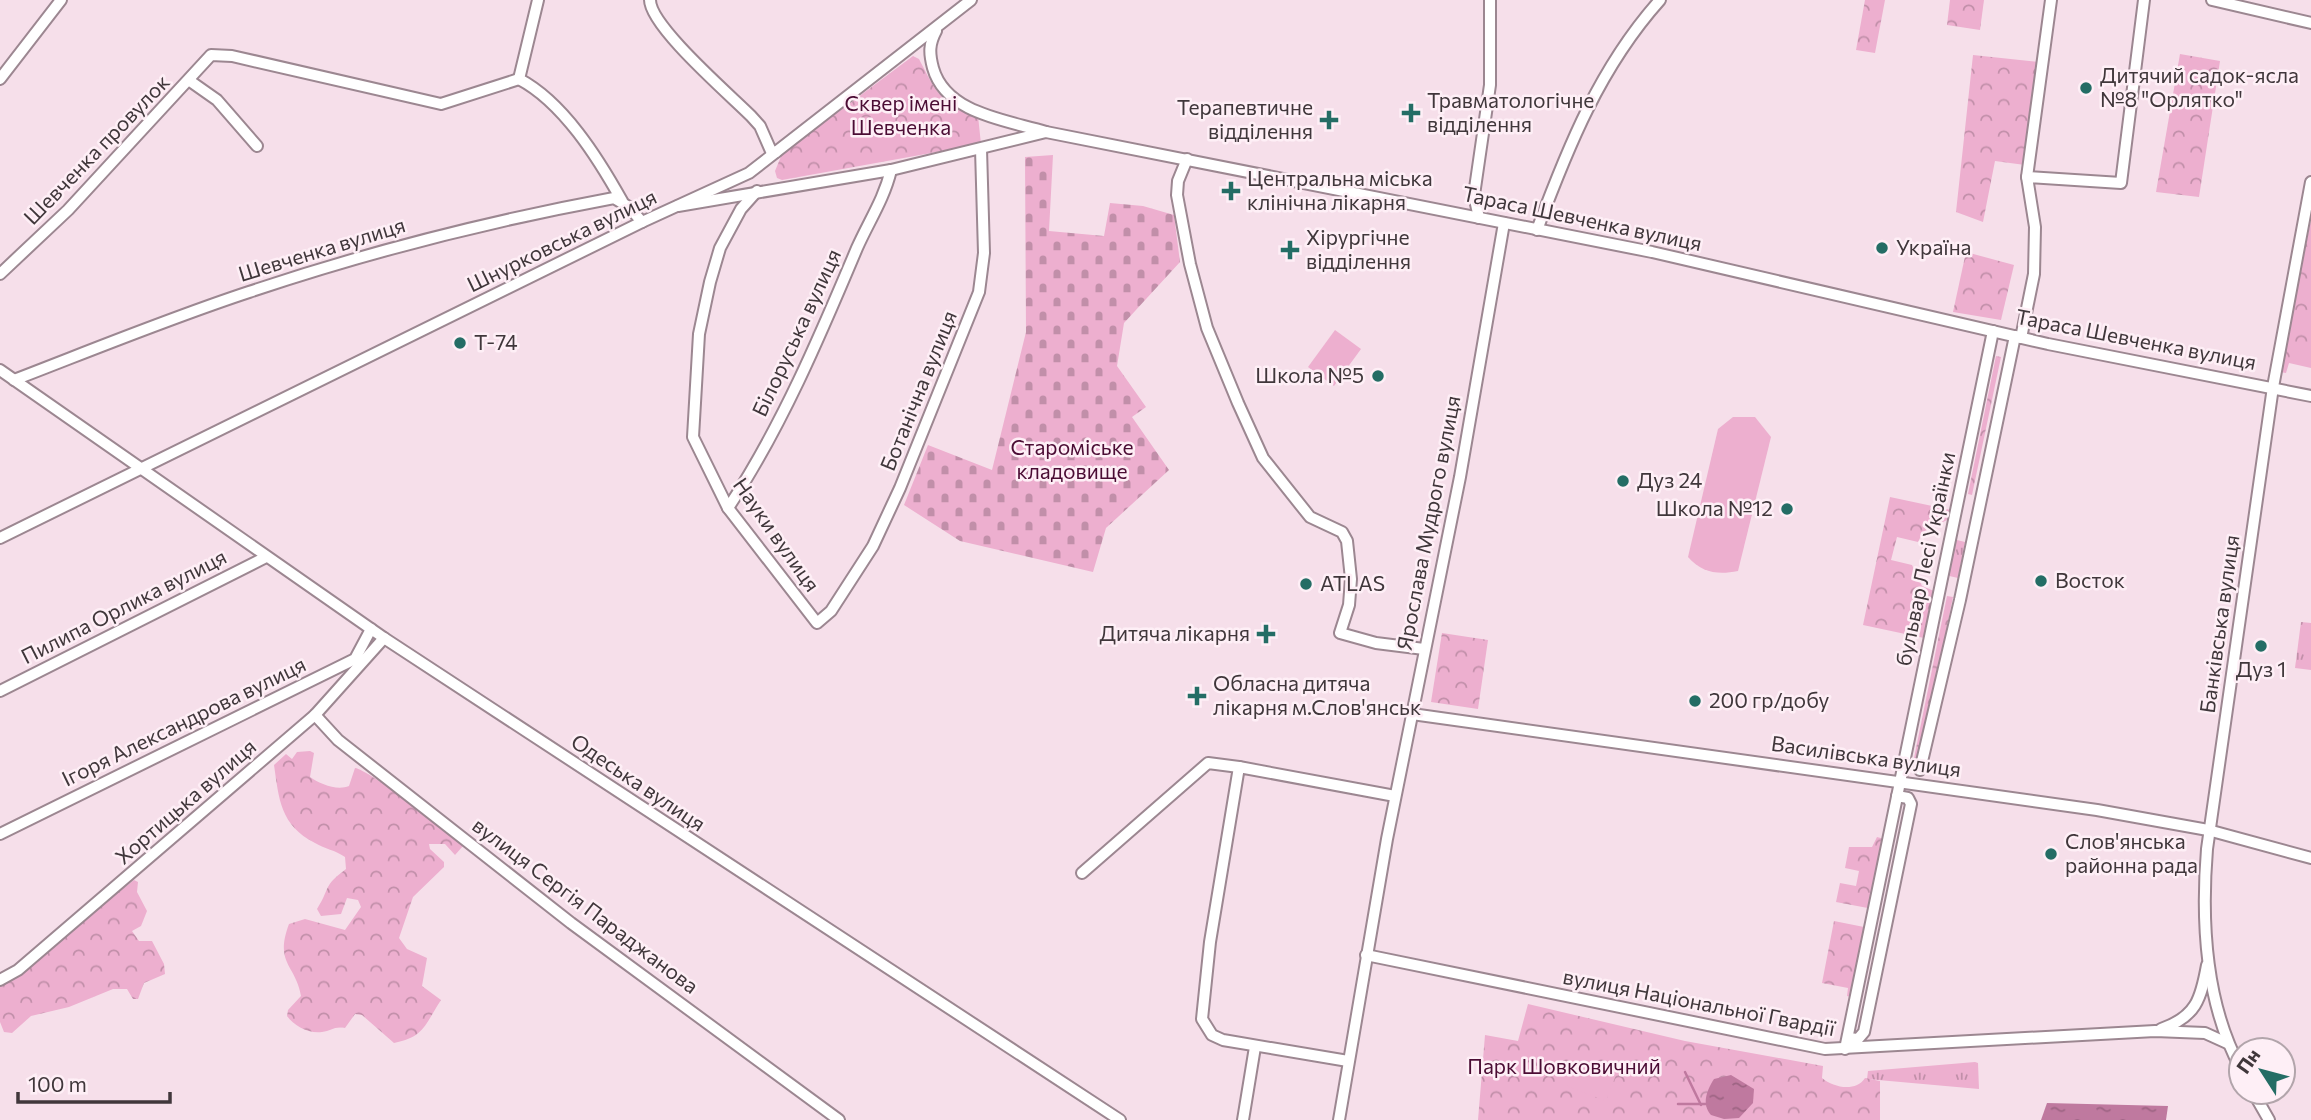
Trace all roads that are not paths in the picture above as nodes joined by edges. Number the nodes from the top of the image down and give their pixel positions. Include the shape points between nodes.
1 (61, 0) edge
2 (538, 0) edge
3 (650, 0) edge
4 (971, 0) edge
5 (1490, 0) edge
6 (1660, 0) edge
7 (2052, 0) edge
8 (2144, 0) edge
9 (2212, 0) edge
10 (2311, 23) edge
11 (938, 27) junction
12 (0, 79) edge
13 (519, 79) junction
14 (190, 81) junction
15 (1046, 132) junction
16 (257, 146) dead end
17 (981, 149) junction
18 (776, 152) junction
19 (1188, 159) junction
20 (891, 170) junction
21 (2027, 177) junction
22 (2311, 182) edge
23 (757, 191) junction
24 (622, 201) junction
25 (678, 206) junction
26 (1479, 218) junction
27 (642, 222) junction
28 (1504, 223) junction
29 (1537, 230) junction
30 (0, 274) edge
31 (1993, 331) junction
32 (2018, 337) junction
33 (0, 370) edge
34 (14, 380) junction
35 (2273, 387) junction
36 (2311, 396) edge
37 (140, 469) junction
38 (727, 508) junction
39 (0, 538) edge
40 (266, 557) junction
41 (817, 623) joint
42 (372, 629) junction
43 (384, 638) junction
44 (1424, 649) junction
45 (0, 691) edge
46 (1412, 714) junction
47 (316, 715) junction
48 (1239, 767) junction
49 (1920, 770) dead end
50 (1900, 781) junction
51 (1395, 796) junction
52 (1897, 796) junction
53 (2208, 830) junction
54 (0, 834) edge
55 (1888, 837) junction
56 (1903, 839) junction
57 (2311, 858) edge
58 (1082, 873) dead end
59 (1877, 891) junction
60 (1891, 894) junction
61 (1865, 949) junction
62 (1879, 951) junction
63 (1366, 955) junction
64 (2208, 959) junction
65 (0, 980) edge
66 (1849, 1026) junction
67 (1864, 1030) junction
68 (2155, 1031) junction
69 (1848, 1038) junction
70 (2227, 1043) joint
71 (1255, 1047) junction
72 (1845, 1049) junction
73 (1348, 1062) junction
74 (839, 1120) edge
75 (1120, 1120) edge
76 (1243, 1120) edge
77 (1339, 1120) edge

1 - 12 street
2 - 13 street
3 - 18 street via 650,10 662,27 751,116 771,151
4 - 11 street, Шнурковська вулиця
5 - 26 street via 1490,85 1474,195
6 - 29 street via 1629,35 1572,137
7 - 21 street, бульвар Лесі Українки
8 - 21 street via 2121,183
9 - 10 street
11 - 15 street via 930,42 930,57 935,76 947,93 962,105
11 - 18 street, Шнурковська вулиця
13 - 14 street, Шевченка провулок via 440,104 211,55
13 - 24 street via 536,88 597,155
14 - 16 street via 217,100
14 - 30 street, Шевченка провулок via 68,210
15 - 17 street, Тараса Шевченка вулиця
15 - 19 street, Тараса Шевченка вулиця
17 - 20 street, Тараса Шевченка вулиця
17 - 41 street, Ботанічна вулиця via 984,253 979,292 901,488 873,546 831,611
18 - 25 street, Шнурковська вулиця via 749,173
19 - 26 street, Тараса Шевченка вулиця
19 - 44 street via 1177,195 1207,328 1263,458 1310,517 1342,532 1346,541 1351,579 1340,633
20 - 23 street, Тараса Шевченка вулиця
20 - 38 street, Білоруська вулиця via 883,201 863,233 825,324 752,472
21 - 32 street, бульвар Лесі Українки via 2035,227 2034,274
22 - 35 street, Банківська вулиця
23 - 25 street, Тараса Шевченка вулиця
23 - 38 street, Науки вулиця via 741,209 720,248 699,334 693,437
24 - 27 street
24 - 34 street, Шевченка вулиця via 614,198 517,216 403,244 247,292
25 - 27 street, Шнурковська вулиця
26 - 28 street, Тараса Шевченка вулиця
27 - 37 street, Шнурковська вулиця
28 - 29 street, Тараса Шевченка вулиця
28 - 44 street, Ярослава Мудрого вулиця via 1460,477
29 - 31 street, Тараса Шевченка вулиця
31 - 32 street, Тараса Шевченка вулиця
31 - 50 street, бульвар Лесі Українки
32 - 35 street, Тараса Шевченка вулиця
32 - 49 street, бульвар Лесі Українки
33 - 34 street, Одеська вулиця
34 - 37 street, Одеська вулиця
35 - 36 street, Тараса Шевченка вулиця
35 - 53 street, Банківська вулиця
37 - 39 street, Шнурковська вулиця
37 - 40 street, Одеська вулиця
38 - 41 street, Науки вулиця
40 - 42 street, Одеська вулиця
40 - 45 street, Пилипа Орлика вулиця
42 - 43 street, Одеська вулиця
42 - 54 street, Ігоря Александрова вулиця via 355,659
43 - 47 street, Хортицька вулиця
43 - 75 street, Одеська вулиця
44 - 46 street, Ярослава Мудрого вулиця
46 - 50 street, Василівська вулиця
46 - 51 street, Ярослава Мудрого вулиця
47 - 65 street, Хортицька вулиця via 153,857
47 - 74 street, вулиця Сергія Параджанова via 338,740 571,923
48 - 51 street
48 - 58 street via 1208,763
48 - 71 street via 1202,1019 1212,1035
50 - 52 street, бульвар Лесі Українки
50 - 53 street, Василівська вулиця
51 - 63 street, Ярослава Мудрого вулиця
52 - 55 street, бульвар Лесі Українки
52 - 56 street via 1911,800
53 - 57 street, Василівська вулиця
53 - 64 street, Банківська вулиця via 2204,925
55 - 56 street
55 - 59 street, бульвар Лесі Українки
56 - 60 street
59 - 60 street
59 - 61 street, бульвар Лесі Українки
60 - 62 street
61 - 62 street
61 - 66 street, бульвар Лесі Українки
62 - 67 street
63 - 72 street, вулиця Національної Гвардії via 1690,1023
63 - 73 street, Ярослава Мудрого вулиця
64 - 68 street via 2190,1013 2181,1022
64 - 70 street, Банківська вулиця
66 - 67 street via 1857,1023
66 - 69 street, бульвар Лесі Українки
67 - 69 street via 1858,1039
68 - 70 street, вулиця Національної Гвардії via 2205,1033
68 - 72 street, вулиця Національної Гвардії
69 - 72 street, бульвар Лесі Українки
71 - 73 street
71 - 76 street
73 - 77 street, Ярослава Мудрого вулиця

